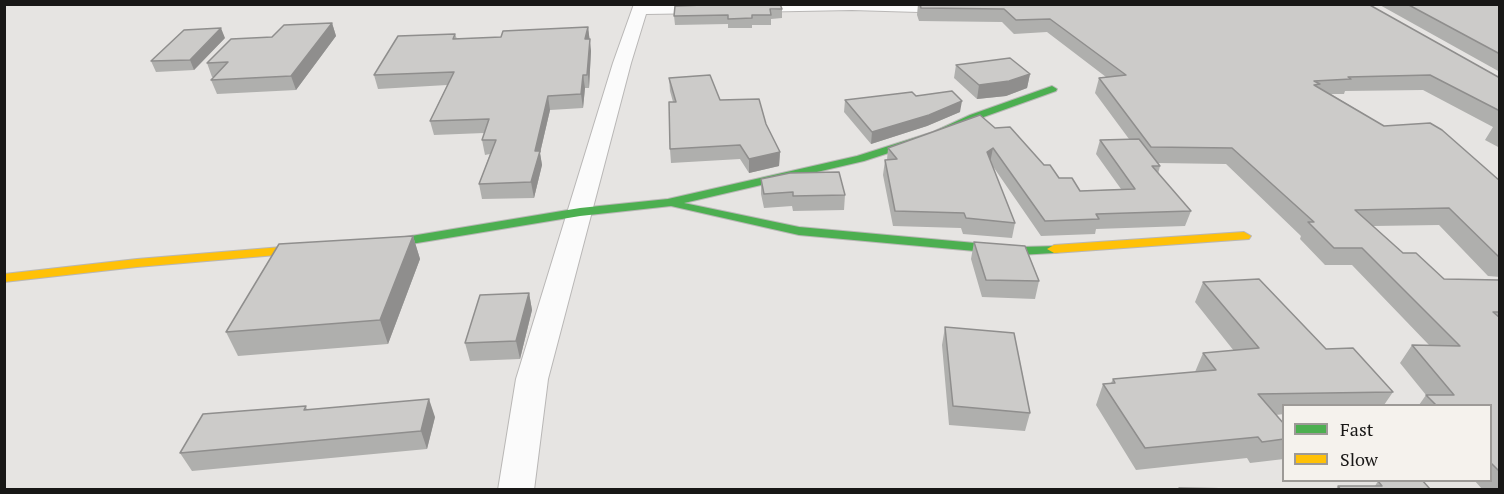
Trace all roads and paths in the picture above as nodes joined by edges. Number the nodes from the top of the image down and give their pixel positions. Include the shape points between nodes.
1 (641, 7) edge
2 (969, 8) edge
3 (1052, 89) dead end
4 (668, 203) junction
5 (580, 212) junction
6 (1244, 236) dead end
7 (359, 244) edge
8 (336, 246) edge
9 (4, 278) edge
10 (516, 489) edge

1 - 2 street
1 - 5 street
3 - 4 street via 860,159
4 - 5 street
4 - 6 street via 799,231 1019,251
5 - 7 street via 405,241
5 - 10 street via 532,379
8 - 9 street

